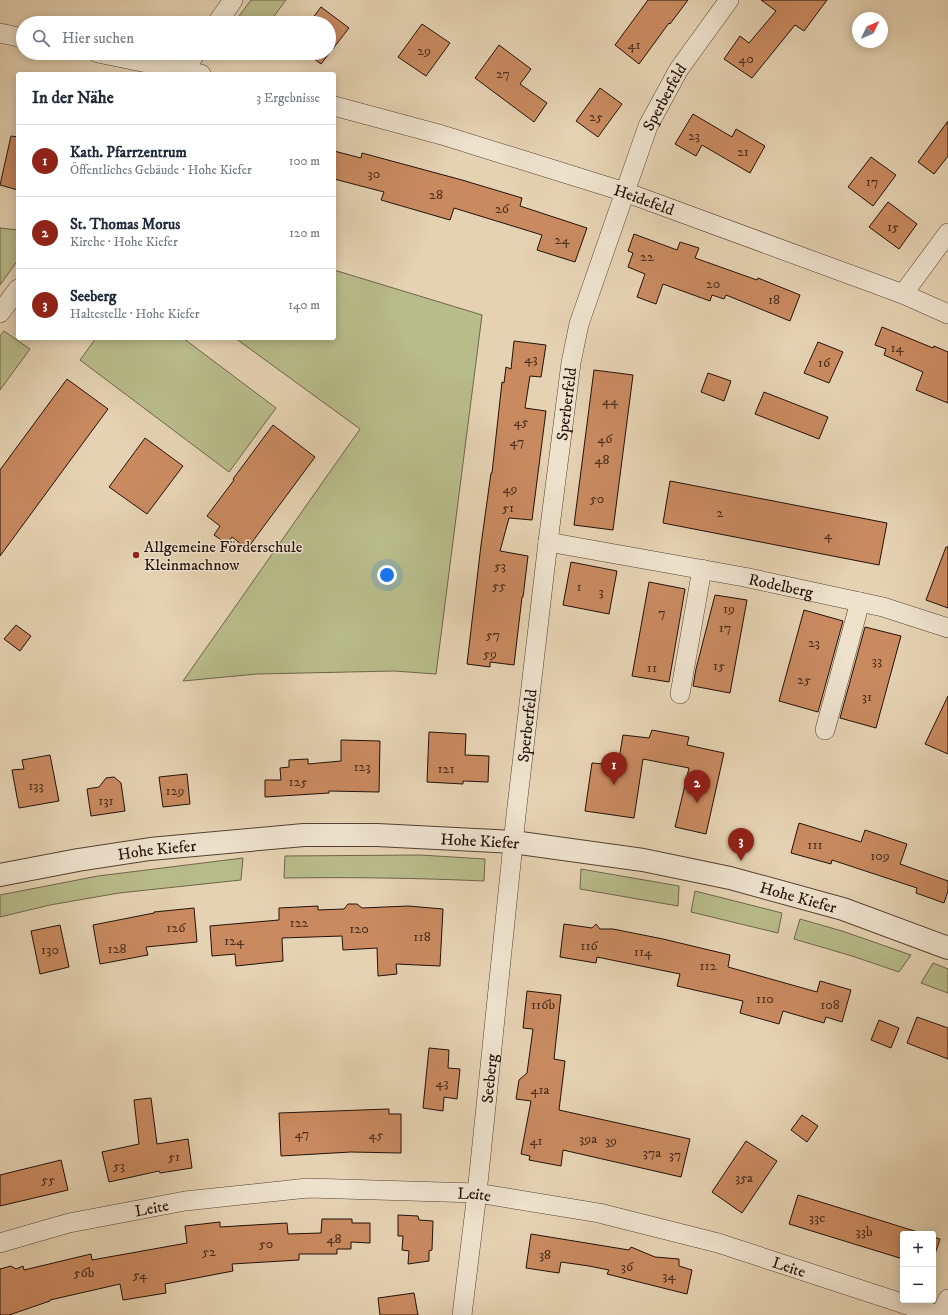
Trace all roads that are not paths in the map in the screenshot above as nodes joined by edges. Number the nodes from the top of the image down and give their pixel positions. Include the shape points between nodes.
1 (233, 0) edge
2 (729, 0) edge
3 (222, 16) edge
4 (0, 33) edge
5 (16, 36) edge
6 (130, 60) edge
7 (194, 60) edge
8 (184, 72) edge
9 (189, 72) edge
10 (336, 107) edge
11 (625, 192) junction
12 (948, 234) edge
13 (16, 292) edge
14 (903, 294) junction
15 (0, 313) edge
16 (948, 314) edge
17 (548, 542) junction
18 (702, 569) junction
19 (860, 602) junction
20 (948, 628) edge
21 (680, 694) dead end
22 (825, 730) dead end
23 (513, 842) junction
24 (0, 876) edge
25 (948, 948) edge
26 (477, 1193) junction
27 (0, 1243) edge
28 (948, 1299) edge
29 (462, 1315) edge
30 (939, 1315) edge

1 - 3 street
2 - 11 street, Sperberfeld via 679,69 648,126
4 - 5 street
6 - 8 street
7 - 9 street
10 - 11 street, Heidefeld via 442,135
11 - 14 street, Heidefeld
11 - 17 street, Sperberfeld via 578,330 571,363
12 - 14 street
13 - 15 street
14 - 16 street, Heidefeld
17 - 18 street, Rodelberg
17 - 23 street, Sperberfeld
18 - 19 street, Rodelberg
18 - 21 street
19 - 20 street, Rodelberg
19 - 22 street
23 - 24 street, Hohe Kiefer via 378,834 304,835 150,849
23 - 25 street, Hohe Kiefer via 643,860 730,878 843,909
23 - 26 street, Seeberg
26 - 27 street, Leite via 308,1188 185,1201 69,1223
26 - 29 street, Seeberg
26 - 30 street, Leite via 599,1213 718,1243
28 - 30 street

